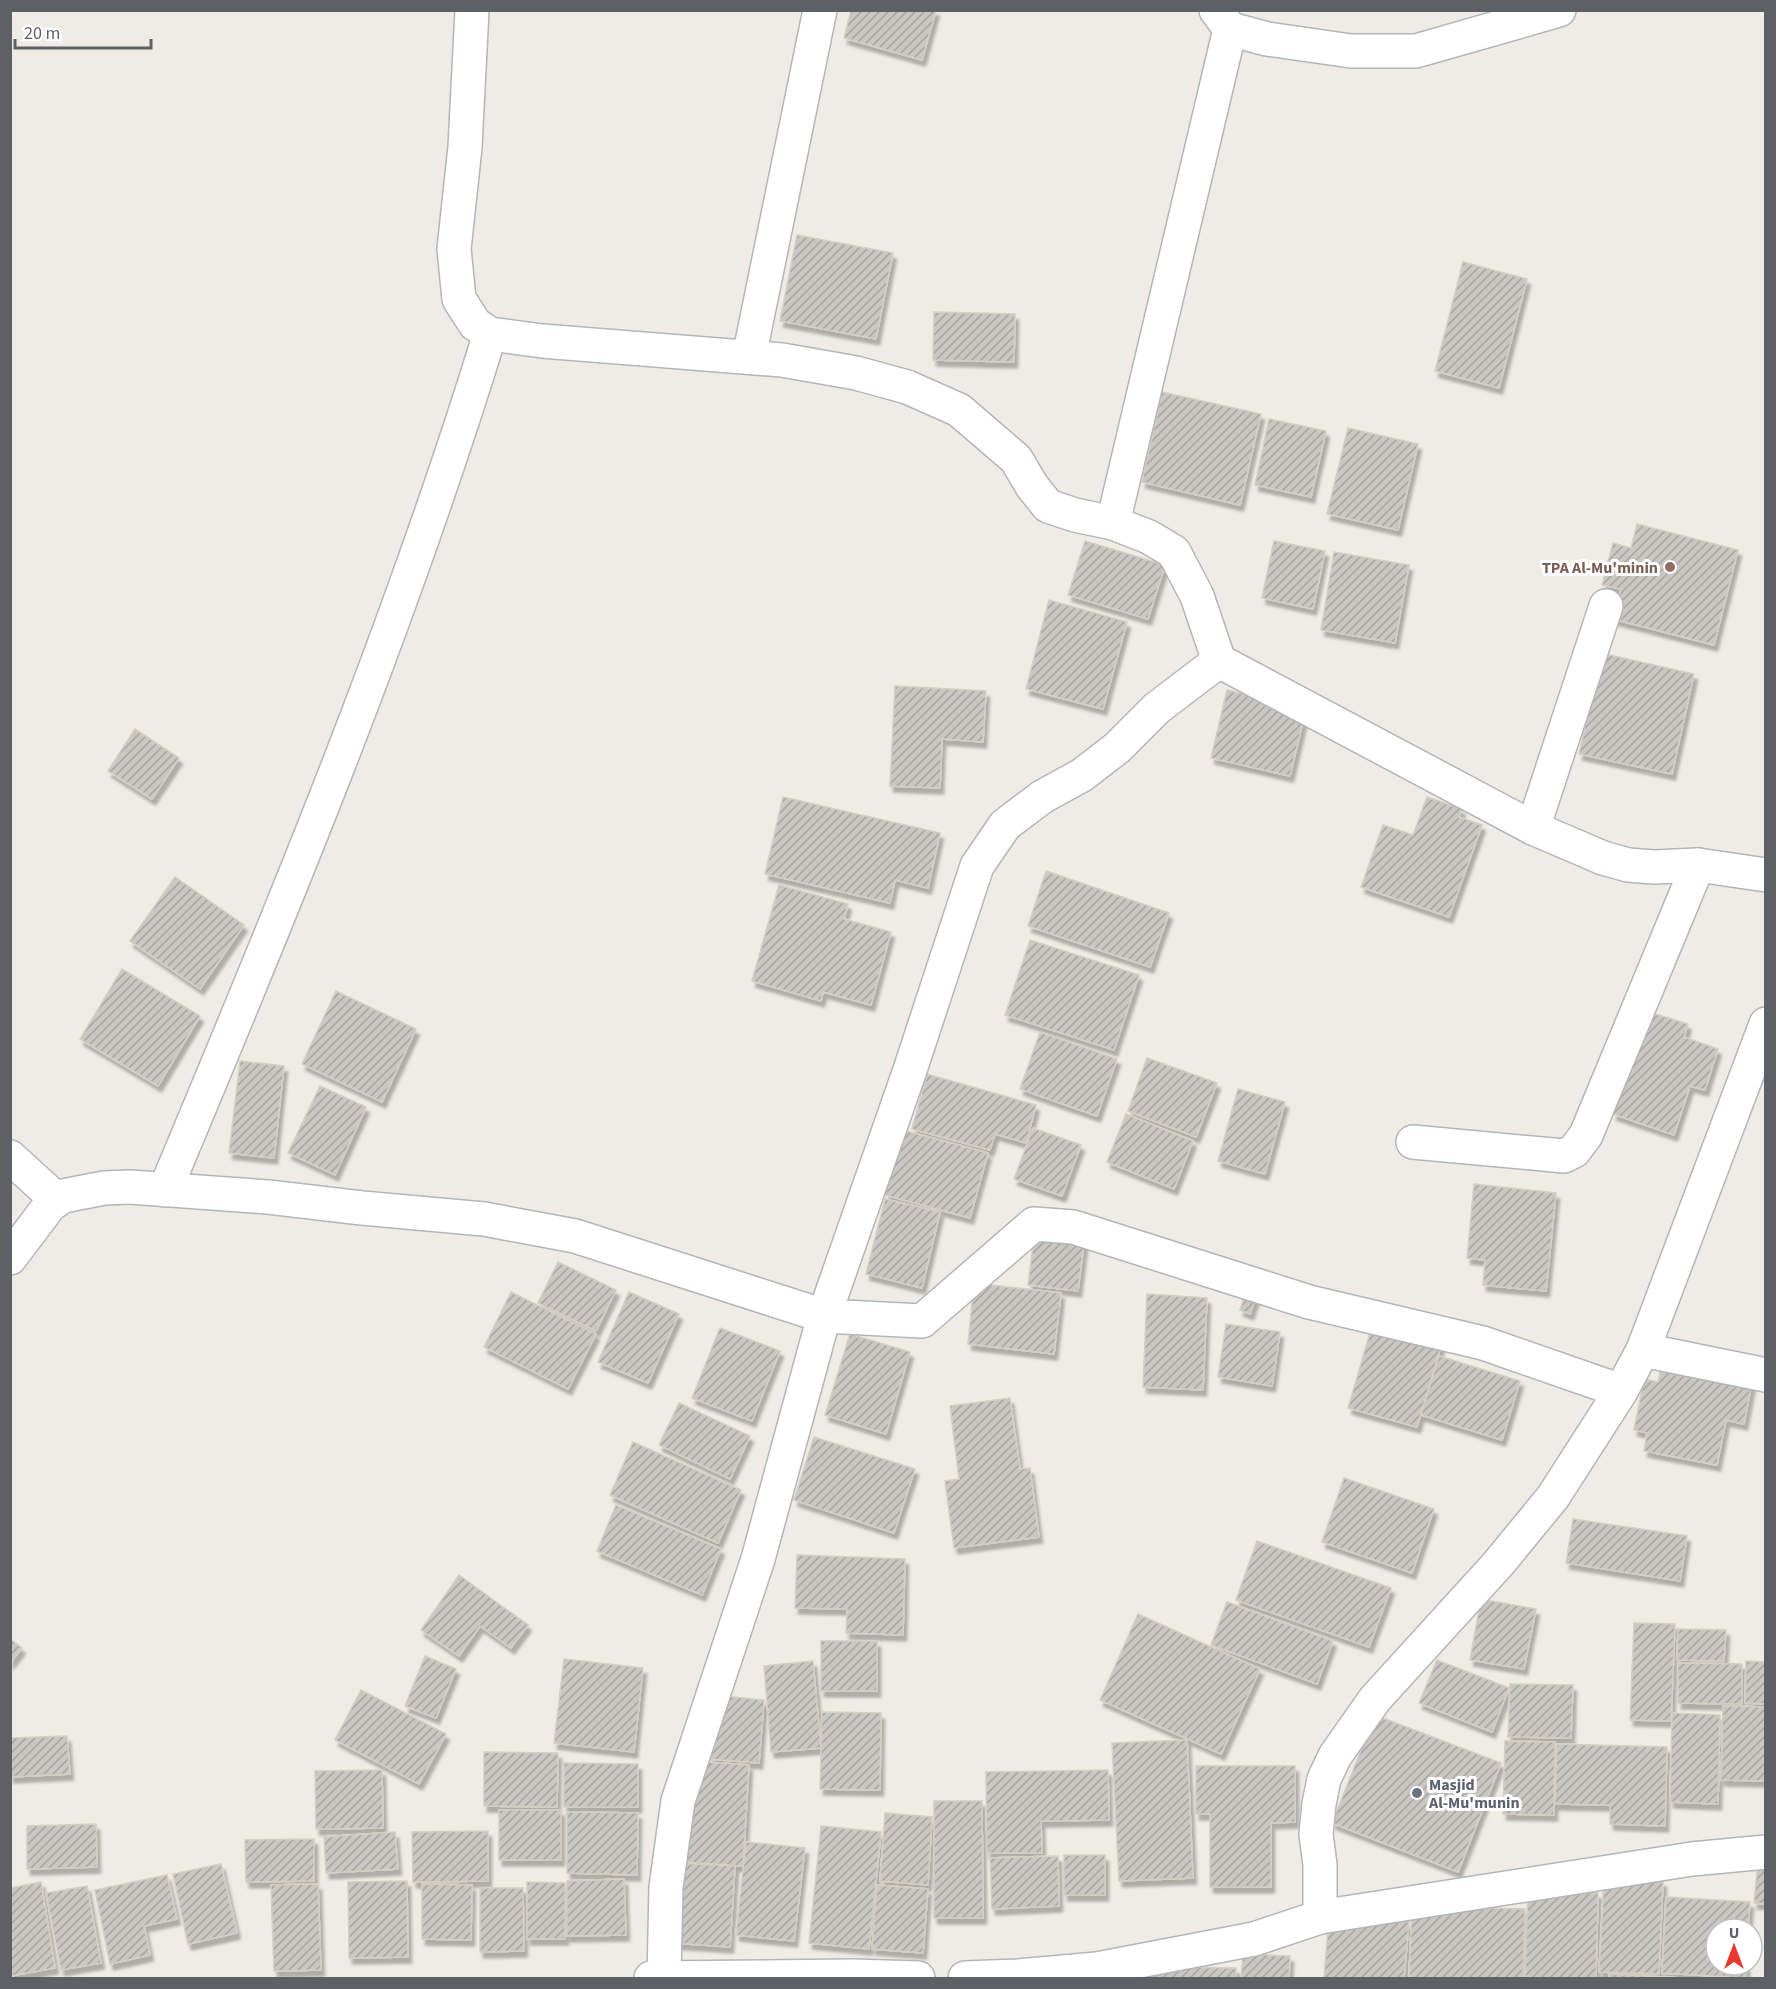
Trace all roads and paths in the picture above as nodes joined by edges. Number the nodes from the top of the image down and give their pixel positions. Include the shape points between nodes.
1 (472, 10) edge
2 (820, 10) edge
3 (1559, 10) edge
4 (1223, 20) edge
5 (490, 334) junction
6 (749, 357) junction
7 (1113, 523) junction
8 (1606, 606) dead end
9 (1219, 661) junction
10 (1533, 828) junction
11 (1698, 865) junction
12 (1766, 875) edge
13 (1766, 1024) edge
14 (1413, 1142) dead end
15 (10, 1157) edge
16 (165, 1190) junction
17 (57, 1200) junction
18 (10, 1258) edge
19 (824, 1316) junction
20 (1643, 1350) junction
21 (1766, 1376) edge
22 (1621, 1391) junction
23 (1766, 1852) edge
24 (1320, 1917) junction
25 (651, 1978) edge
26 (664, 1978) edge
27 (918, 1978) edge
28 (965, 1978) edge

1 - 5 street via 465,147 454,249 459,299 475,324
2 - 6 street
3 - 4 street via 1416,51 1351,51 1268,39
4 - 7 street
5 - 6 street
5 - 16 street via 369,687
6 - 7 street via 856,373 907,387 948,405 1016,459 1048,506
7 - 9 street via 1174,552 1197,596
8 - 10 street
9 - 10 street
9 - 19 street via 1157,708 1082,776 1042,797 1005,825 977,866
10 - 11 street via 1628,865
11 - 12 street
11 - 14 street via 1586,1135 1574,1151 1563,1156 1539,1155
13 - 20 street
15 - 17 street
16 - 17 street via 104,1188
16 - 19 street via 484,1219 564,1234
17 - 18 street
19 - 22 street via 922,1321 1034,1224 1073,1227 1309,1302 1484,1343
19 - 26 street via 758,1559 678,1801 666,1887
20 - 21 street
20 - 22 street
22 - 24 street via 1553,1497 1498,1564 1375,1699 1335,1756 1324,1779 1316,1834
23 - 24 street via 1692,1859
24 - 28 street via 1254,1940 1097,1969
25 - 26 street
26 - 27 street

